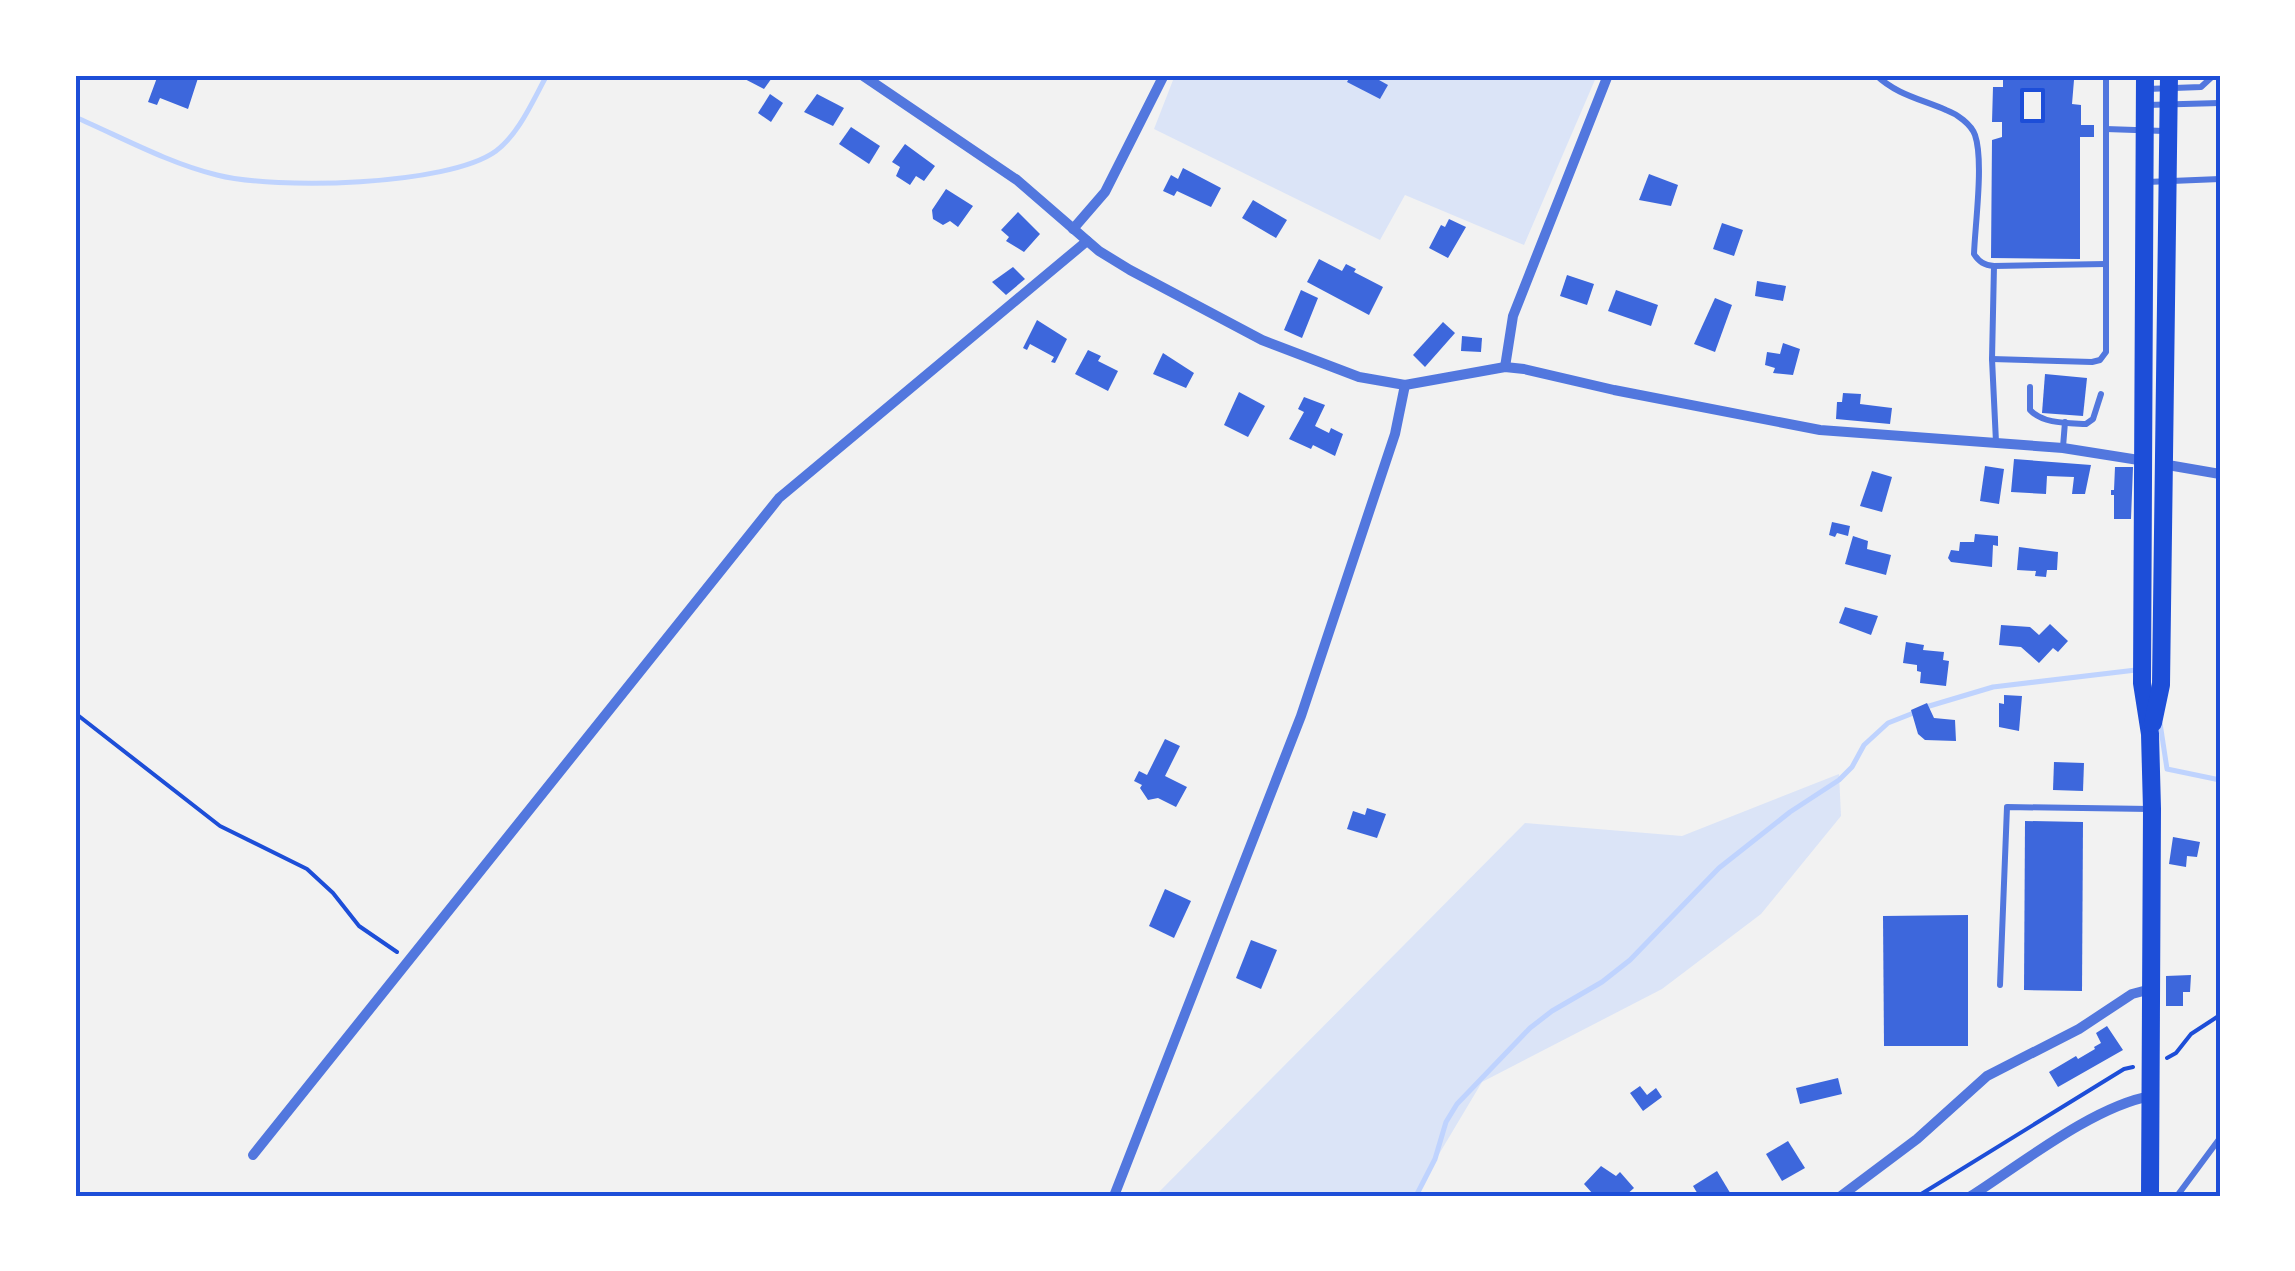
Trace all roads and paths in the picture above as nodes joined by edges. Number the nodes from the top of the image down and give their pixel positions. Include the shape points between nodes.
1 (862, 75) edge
2 (1164, 75) edge
3 (1608, 75) edge
4 (1876, 75) edge
5 (2106, 75) edge
6 (2214, 75) edge
7 (2145, 90) edge
8 (2168, 90) edge
9 (2220, 102) edge
10 (2022, 121) joint
11 (2106, 128) junction
12 (2145, 130) junction
13 (2168, 131) junction
14 (2220, 178) edge
15 (2167, 180) junction
16 (2145, 182) junction
17 (1073, 228) junction
18 (1087, 240) junction
19 (2106, 264) junction
20 (1994, 266) junction
21 (1992, 359) junction
22 (1506, 367) junction
23 (1405, 385) junction
24 (2030, 387) dead end
25 (2101, 394) dead end
26 (2065, 422) junction
27 (1996, 444) junction
28 (2063, 448) junction
29 (2142, 461) junction
30 (2165, 464) junction
31 (2220, 474) edge
32 (75, 712) edge
33 (2150, 734) junction
34 (2152, 809) junction
35 (409, 960) junction
36 (2000, 985) dead end
37 (2152, 989) junction
38 (2220, 1014) edge
39 (2150, 1064) junction
40 (2151, 1096) junction
41 (2220, 1138) edge
42 (252, 1155) dead end
43 (1114, 1196) edge
44 (1841, 1196) edge
45 (1918, 1196) edge
46 (1971, 1196) edge
47 (2150, 1196) edge
48 (2177, 1196) edge

1 - 17 street via 1017,180
2 - 17 street via 1104,192
3 - 22 street via 1513,316
4 - 20 lane via 1948,111 1974,134 1974,254
5 - 11 lane
6 - 8 lane via 2201,87
7 - 8 lane
7 - 8 lane
7 - 12 main road
8 - 9 lane
8 - 13 main road
10 - 10 path via 2022,90 2044,90 2043,121
11 - 12 lane
11 - 19 lane
12 - 13 lane
12 - 16 main road
13 - 15 main road
14 - 15 lane
15 - 16 lane
15 - 30 main road
16 - 29 main road
17 - 18 street
18 - 23 street via 1262,340 1332,369
18 - 35 street via 780,498
19 - 20 lane
19 - 21 lane via 2106,352 2100,360
20 - 21 lane
21 - 27 lane
22 - 23 street
22 - 27 street via 1820,430
23 - 43 street via 1395,434 1302,716
24 - 26 lane via 2034,415
25 - 26 lane via 2093,419
26 - 28 lane
27 - 28 street
28 - 29 street
29 - 30 street
29 - 33 main road via 2142,684
30 - 31 street
30 - 33 main road via 2161,686
32 - 35 path via 220,826 307,869 360,926
33 - 34 main road
34 - 36 lane via 2007,808
34 - 37 main road
35 - 42 street
37 - 39 main road
37 - 44 street via 1987,1076
38 - 39 path via 2173,1056
39 - 40 main road
39 - 45 path via 2124,1069
40 - 46 street via 2100,1115
40 - 47 main road
41 - 48 lane

